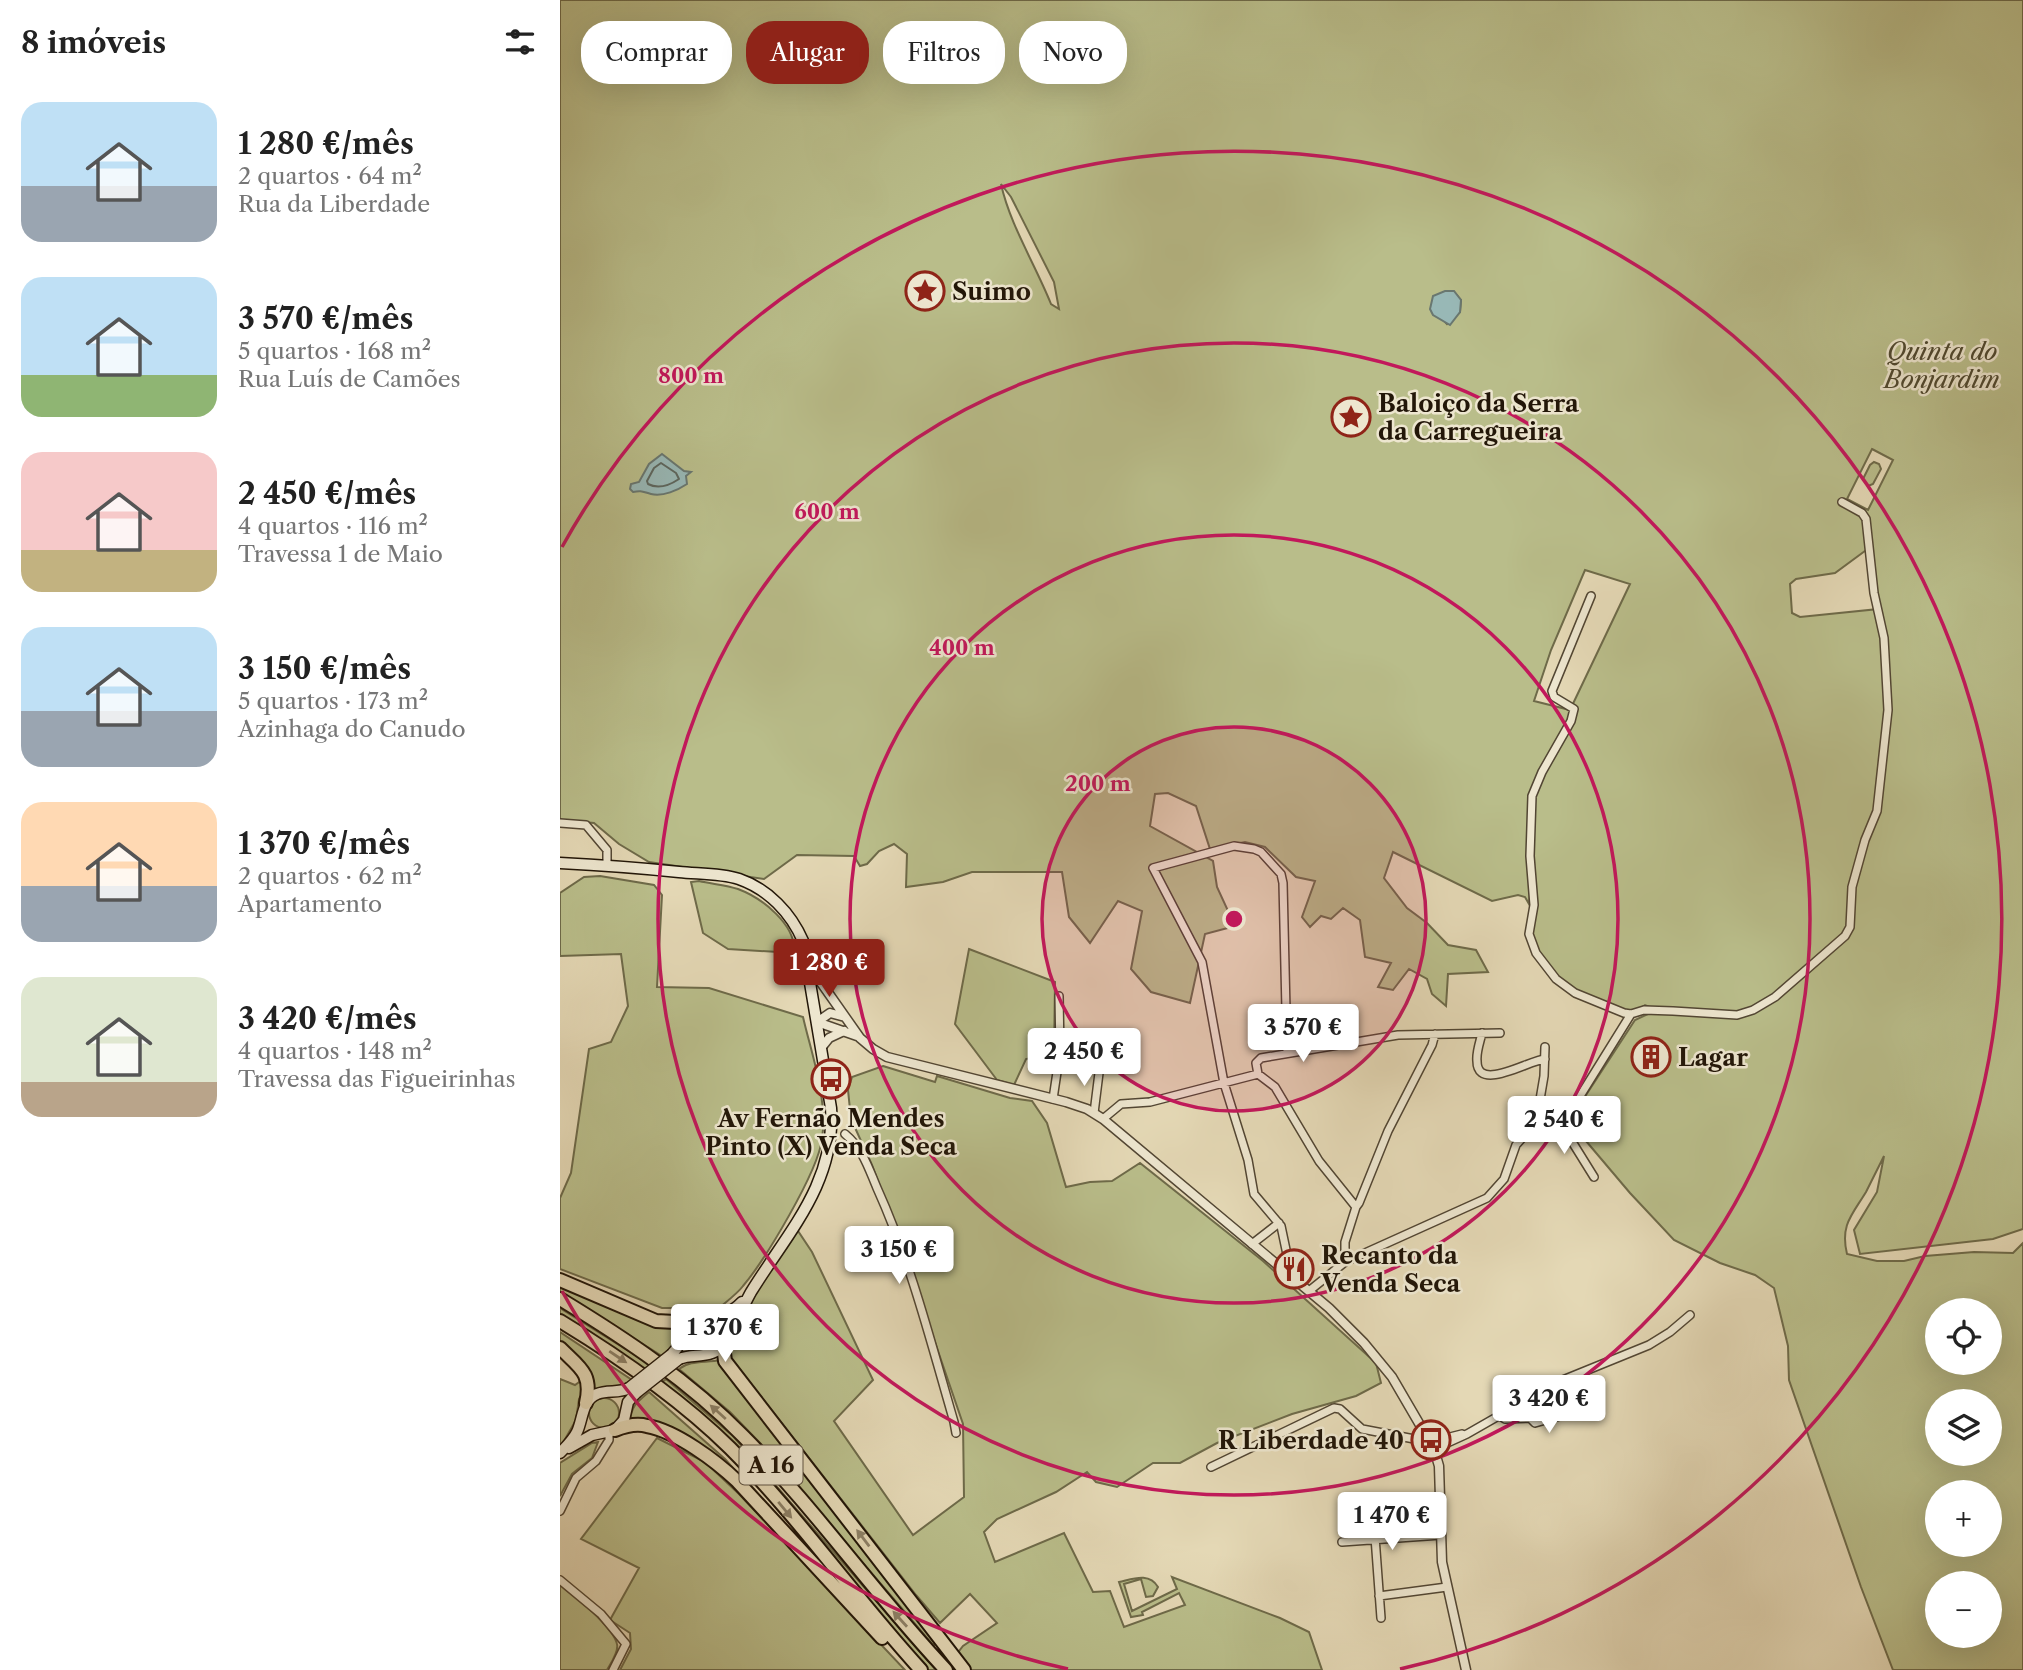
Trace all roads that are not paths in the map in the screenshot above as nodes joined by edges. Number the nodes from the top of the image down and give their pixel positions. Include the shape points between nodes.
1 (1842, 502) dead end
2 (1591, 596) dead end
3 (560, 823) edge
4 (560, 863) edge
5 (607, 866) junction
6 (807, 961) junction
7 (1059, 996) dead end
8 (1631, 1014) junction
9 (845, 1017) junction
10 (817, 1022) junction
11 (845, 1031) junction
12 (1500, 1032) dead end
13 (1482, 1033) junction
14 (1435, 1034) junction
15 (860, 1038) junction
16 (1545, 1047) dead end
17 (821, 1048) junction
18 (1287, 1052) junction
19 (1545, 1059) junction
20 (1100, 1065) dead end
21 (1258, 1074) junction
22 (1224, 1083) junction
23 (1053, 1100) junction
24 (1094, 1113) junction
25 (1103, 1119) junction
26 (1552, 1121) junction
27 (1535, 1129) junction
28 (845, 1134) dead end
29 (1594, 1177) dead end
30 (1356, 1207) junction
31 (1279, 1223) junction
32 (1252, 1244) junction
33 (1345, 1262) junction
34 (1287, 1273) junction
35 (560, 1280) edge
36 (1309, 1291) junction
37 (751, 1293) junction
38 (560, 1299) edge
39 (1690, 1315) dead end
40 (713, 1316) junction
41 (695, 1317) junction
42 (560, 1321) edge
43 (684, 1336) junction
44 (724, 1342) junction
45 (560, 1348) edge
46 (701, 1355) junction
47 (676, 1357) junction
48 (632, 1391) junction
49 (609, 1393) junction
50 (1523, 1402) junction
51 (585, 1406) junction
52 (1574, 1412) dead end
53 (625, 1413) junction
54 (1500, 1416) junction
55 (1530, 1418) junction
56 (609, 1432) junction
57 (956, 1433) dead end
58 (1432, 1446) junction
59 (560, 1454) edge
60 (1211, 1467) dead end
61 (1373, 1510) dead end
62 (560, 1511) edge
63 (1441, 1535) junction
64 (1375, 1539) junction
65 (1342, 1542) dead end
66 (560, 1580) edge
67 (1447, 1587) junction
68 (1379, 1596) junction
69 (1381, 1618) dead end
70 (613, 1670) edge
71 (912, 1670) edge
72 (921, 1670) edge
73 (946, 1670) edge
74 (964, 1670) edge
75 (1466, 1670) edge

1 - 8 street via 1867,519 1874,593 1884,638 1888,710 1877,811 1852,887 1850,927 1805,972 1753,1010 1726,1016 1644,1010
2 - 8 street via 1552,691 1574,709 1571,721 1532,796 1534,905 1529,934 1536,953 1556,979 1576,993
3 - 5 street via 586,825 607,850
4 - 5 main road
5 - 6 main road via 738,879 781,906 797,928
6 - 9 street
6 - 10 main road
7 - 23 street via 1060,1052
8 - 26 street via 1572,1109
9 - 10 street via 831,1013
9 - 15 street
10 - 11 street
10 - 17 main road
11 - 15 street
11 - 17 street via 829,1038
12 - 13 street
13 - 14 street
13 - 19 street via 1477,1061 1485,1075 1493,1077
14 - 18 street
14 - 30 street
15 - 23 street via 894,1060
16 - 19 street
17 - 37 main road via 832,1128 828,1159 818,1185
18 - 21 street via 1261,1058 1256,1063
18 - 22 street via 1281,874 1261,852 1234,846 1153,868 1202,962
19 - 27 street
20 - 24 street
21 - 22 street
21 - 30 street via 1275,1087 1319,1161
22 - 25 street via 1150,1102 1121,1104
22 - 31 street via 1254,1194
23 - 24 street
24 - 25 street
25 - 32 street
26 - 27 street
26 - 29 street via 1571,1140
27 - 33 street via 1516,1145 1504,1179 1487,1198
28 - 57 street via 857,1144 890,1216 919,1299
30 - 33 street via 1345,1242
31 - 32 street
31 - 34 street
32 - 34 street
33 - 36 street
34 - 36 street
35 - 41 highway via 656,1321
36 - 58 street via 1392,1377
37 - 40 main road via 735,1309
37 - 44 main road
73 -> 38 highway, A 16 via 741,1434 663,1366
39 - 50 street via 1649,1345 1567,1378
40 - 41 main road
40 - 44 main road via 723,1326
41 - 43 main road
42 -> 72 highway, A 16 via 648,1378 730,1448
43 - 46 main road via 689,1348
43 - 47 main road
44 - 46 main road via 713,1353
74 -> 44 highway, A 16 via 725,1361
45 - 51 highway via 586,1375
46 - 47 main road
47 - 48 main road, bridge
48 - 49 main road
48 - 53 main road
49 - 51 main road via 596,1394
49 - 53 main road via 621,1400
50 - 54 street
50 - 55 street
51 - 56 main road via 590,1427
51 - 59 main road via 577,1432
52 - 55 street via 1541,1423
53 - 56 main road via 624,1420
54 - 55 street
54 - 58 street
56 - 59 main road via 584,1438
56 - 62 street via 597,1461 576,1478
56 - 71 highway, A 16 via 634,1425 654,1427 718,1464
58 - 60 street via 1362,1429 1334,1408
58 - 63 street via 1440,1474
61 - 64 street
63 - 64 street
63 - 67 street
64 - 65 street
64 - 68 street
66 - 70 street via 601,1614 626,1643
67 - 68 street
67 - 75 street
68 - 69 street

